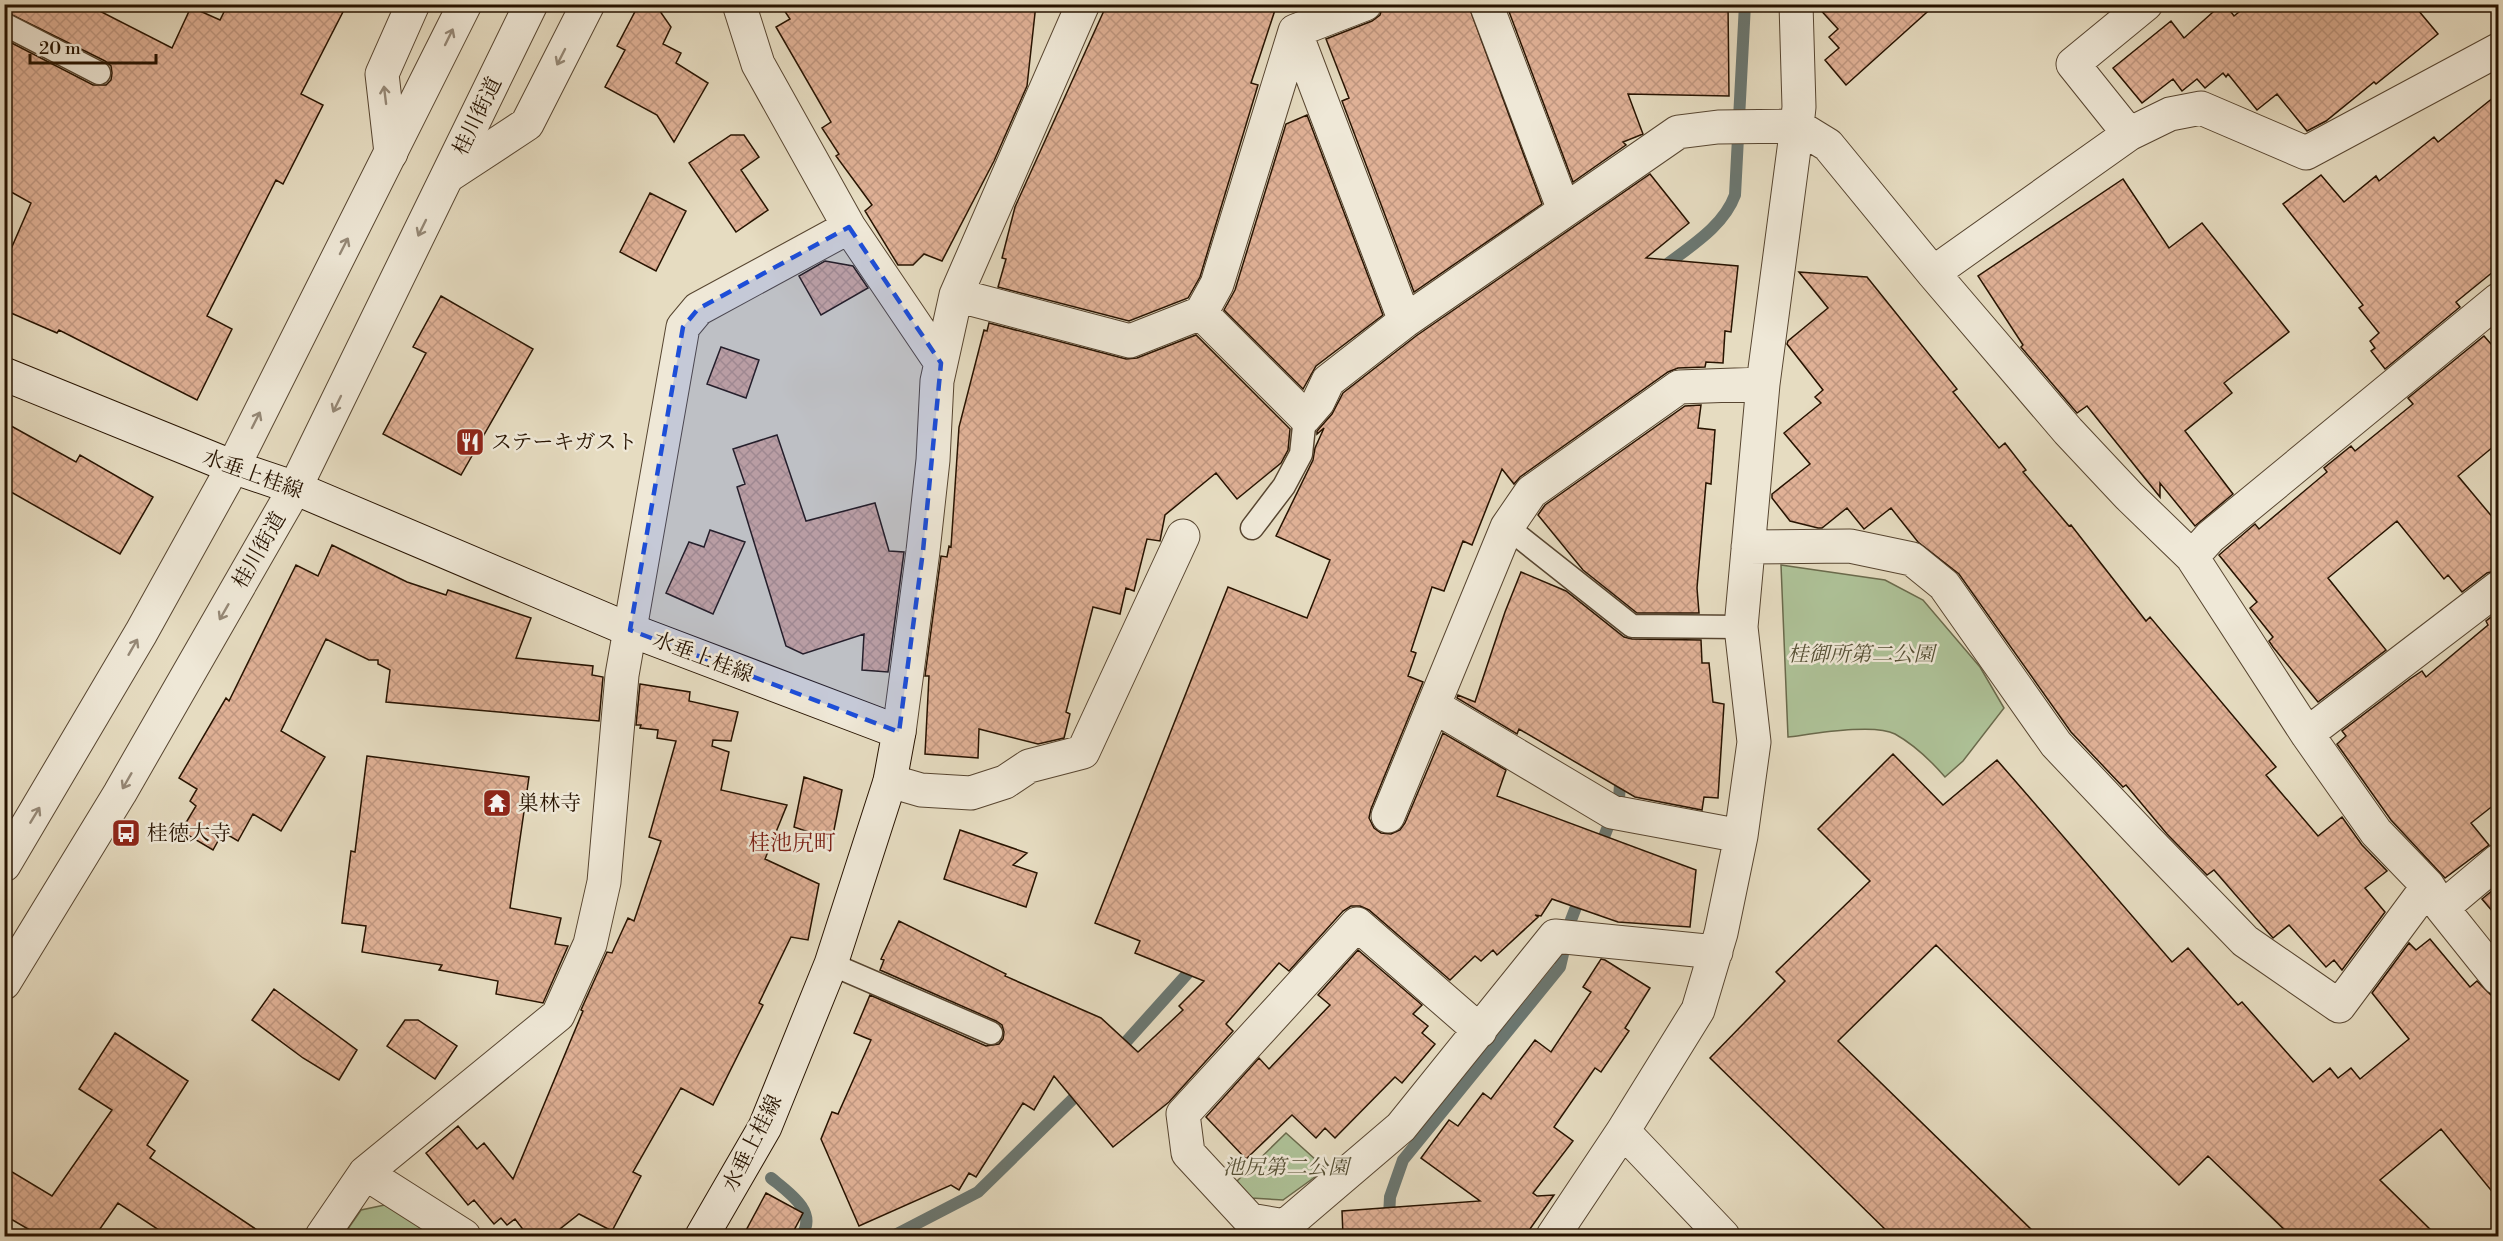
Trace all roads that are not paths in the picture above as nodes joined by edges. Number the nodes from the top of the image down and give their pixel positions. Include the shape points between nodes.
1 (413, 4) edge
2 (465, 4) edge
3 (531, 4) edge
4 (588, 4) edge
5 (739, 4) edge
6 (1083, 4) edge
7 (1365, 4) edge
8 (1486, 4) edge
9 (1796, 4) edge
10 (2146, 4) edge
11 (4, 24) edge
12 (1295, 31) junction
13 (2499, 50) edge
14 (99, 74) dead end
15 (1797, 126) junction
16 (2129, 134) junction
17 (391, 153) junction
18 (448, 176) junction
19 (1564, 210) junction
20 (849, 227) junction
21 (1933, 273) junction
22 (956, 295) junction
23 (2499, 300) edge
24 (1201, 313) junction
25 (1405, 321) junction
26 (941, 363) junction
27 (4, 374) edge
28 (1763, 384) junction
29 (1305, 417) junction
30 (233, 467) junction
31 (295, 488) junction
32 (1507, 527) junction
33 (1252, 528) dead end
34 (1183, 536) dead end
35 (1748, 547) junction
36 (2192, 557) junction
37 (2499, 588) edge
38 (1741, 627) junction
39 (630, 630) junction
40 (1434, 706) junction
41 (899, 732) junction
42 (2307, 734) junction
43 (890, 782) junction
44 (1388, 816) dead end
45 (1741, 836) junction
46 (2499, 861) edge
47 (4, 865) edge
48 (2435, 897) junction
49 (1716, 952) junction
50 (831, 964) junction
51 (2499, 978) edge
52 (4, 982) edge
53 (1480, 1030) junction
54 (991, 1033) dead end
55 (1623, 1131) junction
56 (365, 1173) junction
57 (1286, 1231) edge
58 (322, 1236) edge
59 (464, 1236) edge
60 (702, 1236) edge
61 (1553, 1236) edge
62 (1723, 1236) edge

17 -> 1 street via 382,74
17 -> 2 street
3 - 18 street, 桂川街道
4 -> 18 street via 527,124
5 - 20 street via 758,64
6 - 22 street
7 - 12 street
8 - 19 street
9 - 15 street
10 - 16 street via 2073,64
11 - 14 lane
12 - 24 street via 1217,284
12 - 25 street
13 - 16 street via 2306,153 2201,108 2170,114
15 - 19 street via 1754,125 1678,132
15 - 21 street via 1828,144
15 - 28 street
16 - 21 street
30 -> 17 street
18 -> 31 street, 桂川街道
19 - 25 street
20 - 26 street
20 - 39 street via 698,309 683,327
21 - 36 street via 2068,431
22 - 24 street via 1130,341
22 - 26 street
23 - 36 street via 2210,537
24 - 29 street
25 - 29 street via 1328,381
26 - 41 street via 923,551
27 - 30 street, 水垂上桂線
28 - 32 street via 1679,387 1531,492
28 - 35 street
29 - 33 lane via 1301,454 1284,486
30 - 31 street, 水垂上桂線
47 -> 30 street
31 - 39 street, 水垂上桂線
31 -> 52 street, 桂川街道 via 120,793
32 - 38 lane via 1632,626
32 - 40 street
34 - 43 street via 1083,752 1029,766 1005,782 971,793 921,790
35 - 38 street
35 - 48 street via 1850,546 1912,559 1944,585 2056,744 2147,840 2245,941 2339,1006
36 - 42 street
37 - 42 street
38 - 45 street via 1754,742
39 - 41 street, 水垂上桂線
39 - 56 street via 622,675 604,882 590,944 558,1015
40 - 44 street
40 - 45 street via 1612,813
41 - 43 street, 水垂上桂線
42 - 48 street via 2376,832
43 - 50 street, 水垂上桂線
45 - 49 street
46 - 48 street
48 - 51 street
49 - 53 street via 1555,936
49 - 55 street via 1698,1010
50 - 54 lane
50 - 60 street, 水垂上桂線 via 765,1127
53 - 57 street via 1401,1127
53 - 57 street via 1357,924 1183,1114 1188,1153 1250,1220
55 - 61 street
55 - 62 street
56 - 58 street
56 - 59 street

